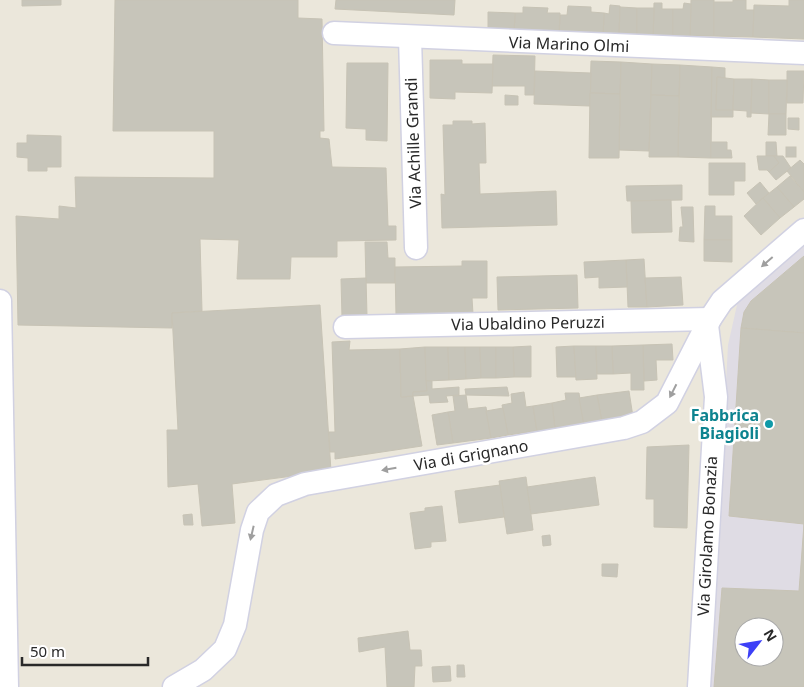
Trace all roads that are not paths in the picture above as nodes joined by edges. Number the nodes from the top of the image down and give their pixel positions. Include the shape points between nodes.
1 (334, 33) dead end
2 (410, 37) junction
3 (804, 53) edge
4 (804, 230) edge
5 (416, 248) dead end
6 (0, 301) edge
7 (708, 322) junction
8 (346, 327) dead end
9 (0, 338) edge
10 (7, 687) edge
11 (174, 687) edge
12 (698, 687) edge

1 - 2 street, Via Marino Olmi
2 - 3 street, Via Marino Olmi
2 - 5 street, Via Achille Grandi
4 -> 7 street, Via di Grignano via 722,301
6 - 9 street
7 - 8 street, Via Ubaldino Peruzzi
7 -> 11 street, Via di Grignano via 667,403 642,422 624,428 305,484 276,495 258,512 252,530 235,625 225,649 203,670
7 - 12 street, Via Girolamo Bonazia via 716,397
9 - 10 street

